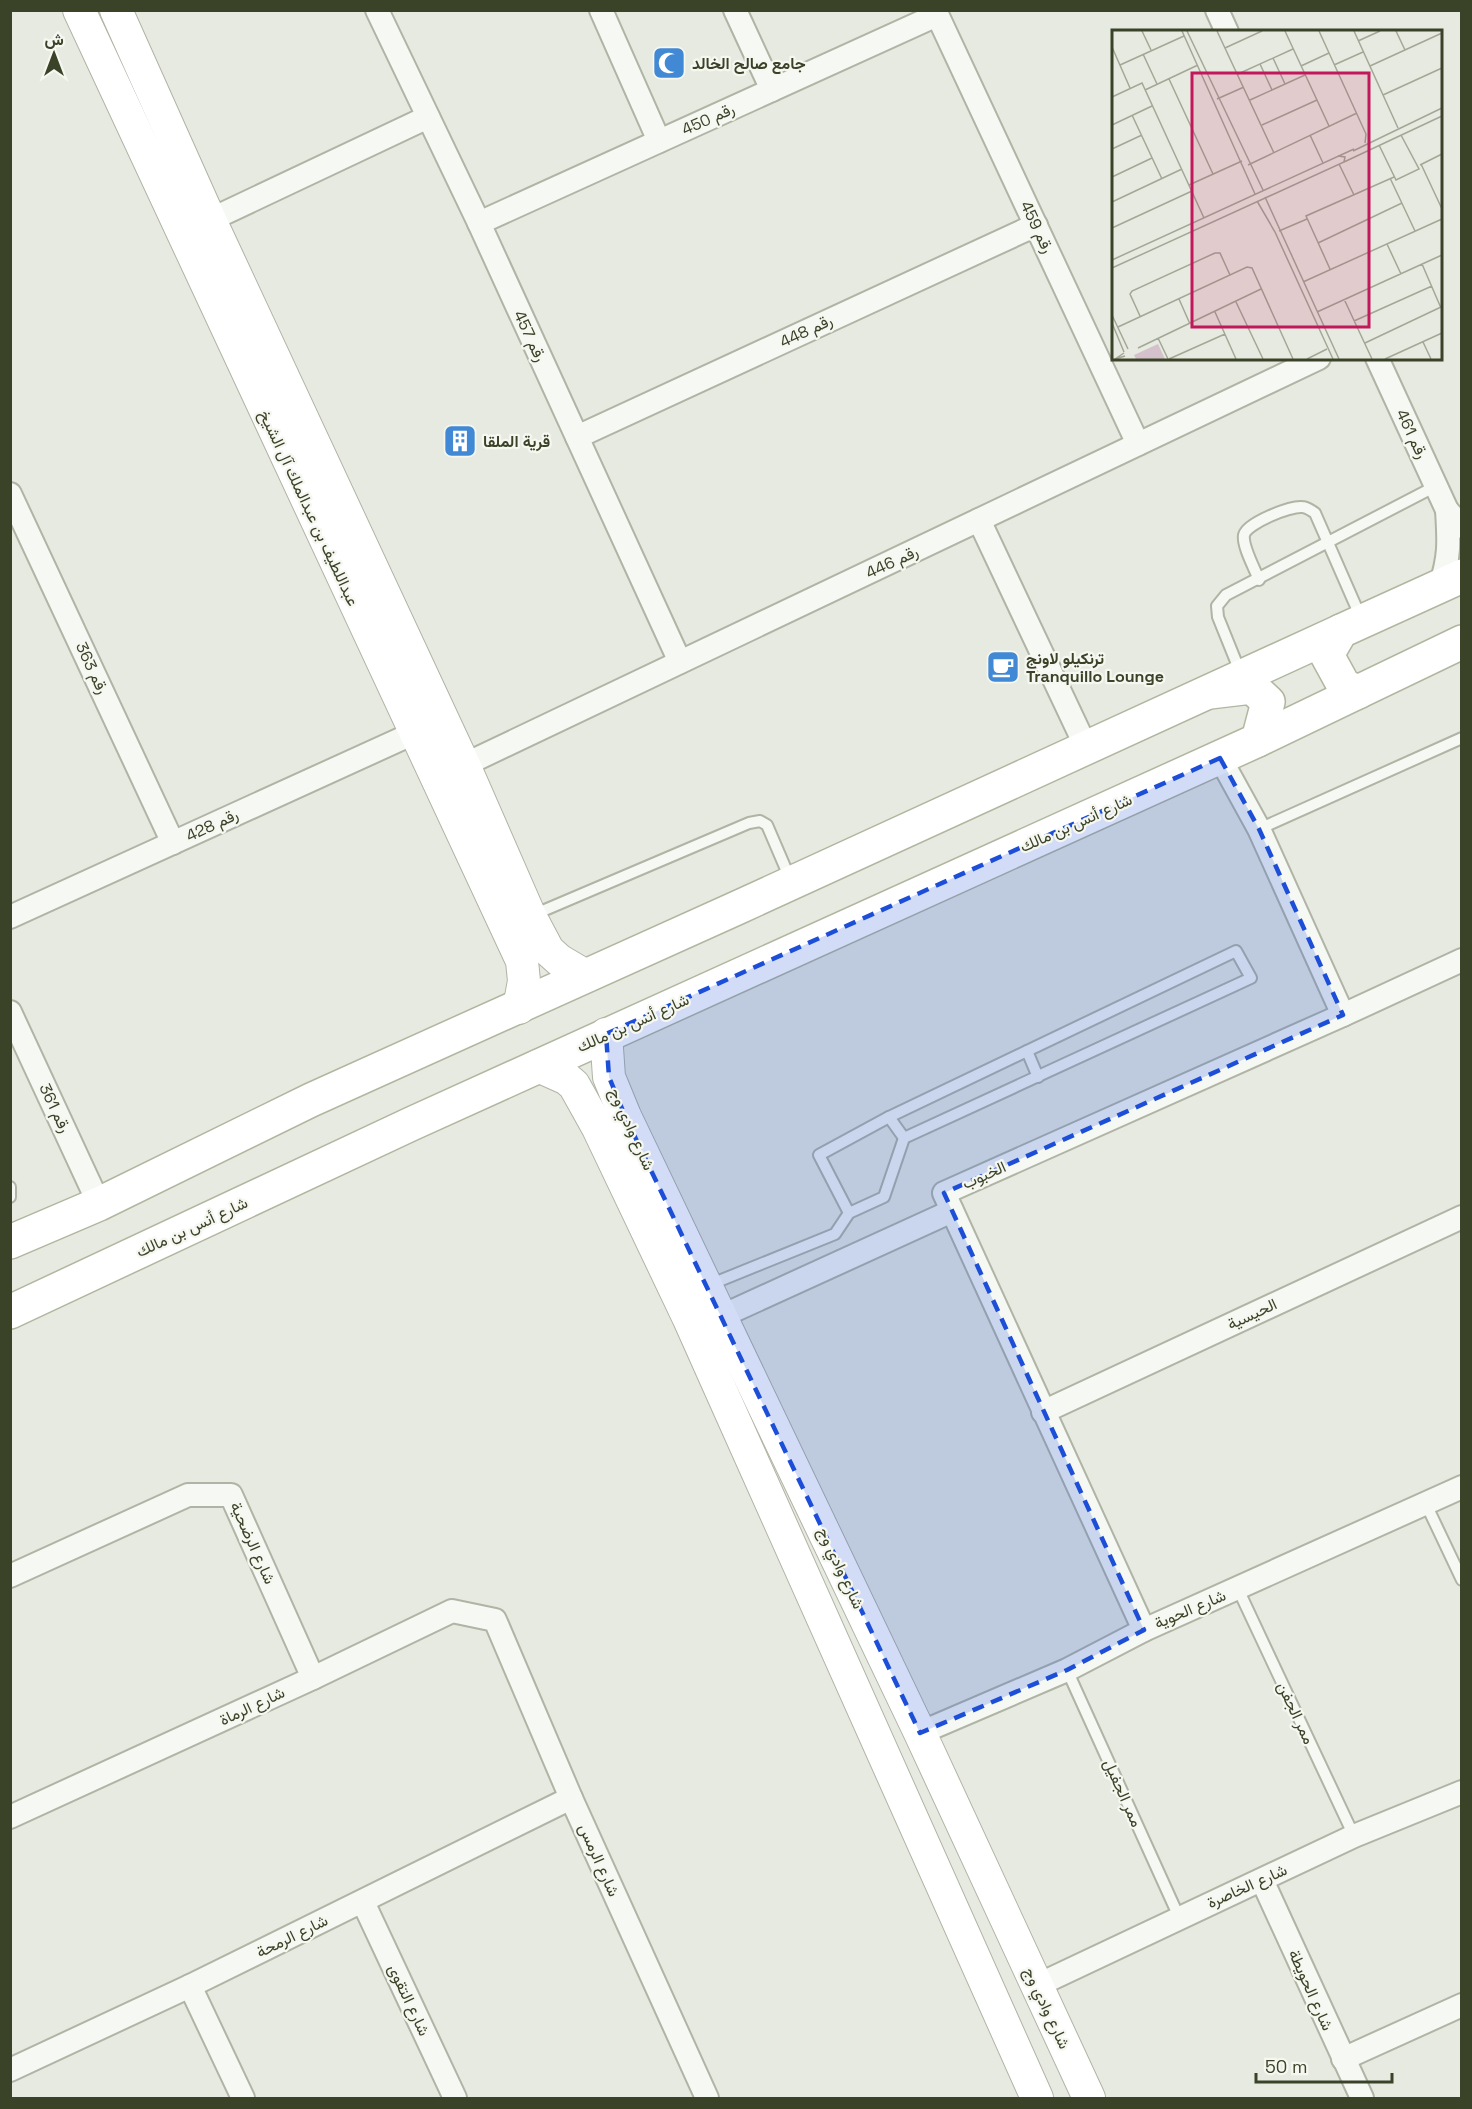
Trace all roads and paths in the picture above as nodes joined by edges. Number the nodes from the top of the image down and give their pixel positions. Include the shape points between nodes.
1 (78, 10) edge
2 (116, 10) edge
3 (601, 10) edge
4 (735, 10) edge
5 (1217, 10) edge
6 (380, 11) edge
7 (936, 13) edge
8 (1226, 30) edge
9 (772, 90) junction
10 (428, 117) junction
11 (659, 141) junction
12 (210, 219) junction
13 (479, 223) junction
14 (1036, 225) junction
15 (1315, 360) edge
16 (1378, 360) edge
17 (577, 437) junction
18 (1138, 444) junction
19 (1436, 486) junction
20 (10, 494) edge
21 (1446, 510) junction
22 (979, 520) junction
23 (1461, 527) edge
24 (1326, 542) junction
25 (1259, 580) junction
26 (1450, 581) edge
27 (1352, 626) junction
28 (1461, 642) edge
29 (680, 662) junction
30 (419, 670) junction
31 (1242, 677) junction
32 (390, 683) junction
33 (1210, 692) junction
34 (1358, 692) junction
35 (414, 733) junction
36 (1461, 738) edge
37 (1258, 740) junction
38 (1087, 749) junction
39 (1220, 758) junction
40 (464, 765) junction
41 (1259, 829) junction
42 (173, 843) junction
43 (793, 883) junction
44 (518, 911) junction
45 (10, 917) edge
46 (1461, 960) edge
47 (586, 976) junction
48 (519, 1008) junction
49 (10, 1012) edge
50 (1343, 1016) junction
51 (606, 1034) junction
52 (1027, 1051) junction
53 (538, 1066) junction
54 (1038, 1077) junction
55 (889, 1117) junction
56 (611, 1122) junction
57 (904, 1138) junction
58 (10, 1187) edge
59 (10, 1197) edge
60 (99, 1204) junction
61 (952, 1211) junction
62 (849, 1213) junction
63 (1461, 1217) edge
64 (10, 1242) edge
65 (706, 1286) junction
66 (10, 1312) edge
67 (722, 1316) junction
68 (1043, 1412) junction
69 (1461, 1486) edge
70 (1425, 1502) junction
71 (10, 1576) edge
72 (1461, 1580) edge
73 (1238, 1589) junction
74 (495, 1620) joint
75 (1144, 1630) junction
76 (1067, 1670) junction
77 (313, 1678) junction
78 (920, 1733) junction
79 (1461, 1792) edge
80 (571, 1798) junction
81 (10, 1817) edge
82 (1354, 1836) junction
83 (1262, 1880) junction
84 (363, 1902) junction
85 (1179, 1917) junction
86 (190, 1986) junction
87 (1036, 1986) junction
88 (1461, 2006) edge
89 (1343, 2059) junction
90 (10, 2070) edge
91 (243, 2098) edge
92 (455, 2098) edge
93 (707, 2098) edge
94 (1037, 2098) edge
95 (1089, 2098) edge
96 (1362, 2098) edge

1 - 32 street, عبداللطيف بن عبدالملك آل الشيخ
2 - 12 street, عبداللطيف بن عبدالملك آل الشيخ
3 - 11 street
4 - 9 street
5 - 8 street
6 - 10 street, رقم 457
7 - 9 street, رقم 450
7 - 14 street, رقم 459
9 - 11 street, رقم 450
10 - 12 street
10 - 13 street, رقم 457
11 - 13 street, رقم 450
12 - 30 street, عبداللطيف بن عبدالملك آل الشيخ
13 - 17 street, رقم 457
14 - 17 street, رقم 448
14 - 18 street, رقم 459
15 - 18 street, رقم 446
16 - 19 street, رقم 461
17 - 29 street, رقم 457
18 - 22 street, رقم 446
19 - 21 street, رقم 461
19 - 24 lane
20 - 42 street, رقم 363
21 - 23 street
21 - 26 street
22 - 29 street, رقم 446
22 - 38 street
24 - 25 lane
24 - 25 lane via 1315,513 1305,507 1293,507 1251,525 1244,543
24 - 27 lane
25 - 31 lane via 1226,595 1217,606
26 - 27 main road
27 - 31 main road
27 - 34 main road via 1327,655 1344,686
28 - 34 main road, شارع أنس بن مالك
29 - 40 street, رقم 446
30 - 32 street
30 - 40 street, عبداللطيف بن عبدالملك آل الشيخ
31 - 33 main road
32 - 35 street, عبداللطيف بن عبدالملك آل الشيخ
33 - 37 main road via 1252,687 1268,702
33 - 38 main road
34 - 37 main road, شارع أنس بن مالك
35 - 42 street, رقم 428
35 - 44 street, عبداللطيف بن عبدالملك آل الشيخ
36 - 41 lane
37 - 39 main road, شارع أنس بن مالك
38 - 43 main road
39 - 41 street
39 - 51 main road, شارع أنس بن مالك
40 - 44 street, عبداللطيف بن عبدالملك آل الشيخ
41 - 50 street
42 - 45 street, رقم 428
43 - 44 lane via 766,825 760,821
43 - 47 main road
44 - 47 street, عبداللطيف بن عبدالملك آل الشيخ via 548,950
44 - 48 street, عبداللطيف بن عبدالملك آل الشيخ via 524,981
46 - 50 street, الخبوب
47 - 48 main road
48 - 60 main road via 311,1100
49 - 60 street, رقم 361
50 - 61 street, الخبوب via 944,1193
51 - 53 main road, شارع أنس بن مالك
51 - 56 street, شارع وادي وج
52 - 54 lane
52 - 54 lane via 1236,951 1251,978
52 - 55 lane
53 - 56 street, شارع وادي وج via 567,1079
53 - 66 main road, شارع أنس بن مالك
54 - 57 lane
55 - 57 lane
55 - 62 lane via 819,1155
56 - 65 street, شارع وادي وج
56 - 94 street, شارع وادي وج via 689,1319
57 - 62 lane via 884,1197
58 - 59 lane
60 - 64 main road
61 - 67 street
61 - 68 street, الخبوب
62 - 65 lane via 835,1234
63 - 68 street, الحيسية
65 - 67 street, شارع وادي وج
67 - 78 street, شارع وادي وج
68 - 75 street, الخبوب
69 - 70 street, شارع الحوية
70 - 72 lane
70 - 73 street, شارع الحوية
71 - 77 street, شارع الرضحية via 188,1495 231,1495
73 - 75 street, شارع الحوية
73 - 82 lane, ممر الجفن
74 - 77 street, شارع الرماة via 452,1611
74 - 80 street, شارع الرمس
75 - 76 street, شارع الحوية
76 - 78 street, شارع الحوية
76 - 85 lane, ممر الجفيل
77 - 81 street, شارع الرماة
78 - 87 street, شارع وادي وج
79 - 82 street, شارع الخاصرة
80 - 84 street, شارع الرمحة
80 - 93 street, شارع الرمس
82 - 83 street, شارع الخاصرة
83 - 85 street, شارع الخاصرة
83 - 89 street, شارع الحويطة
84 - 86 street, شارع الرمحة
84 - 92 street, شارع التقوى
85 - 87 street, شارع الخاصرة
86 - 90 street, شارع الرمحة
86 - 91 street
87 - 95 street, شارع وادي وج
88 - 89 street
89 - 96 street, شارع الحويطة

